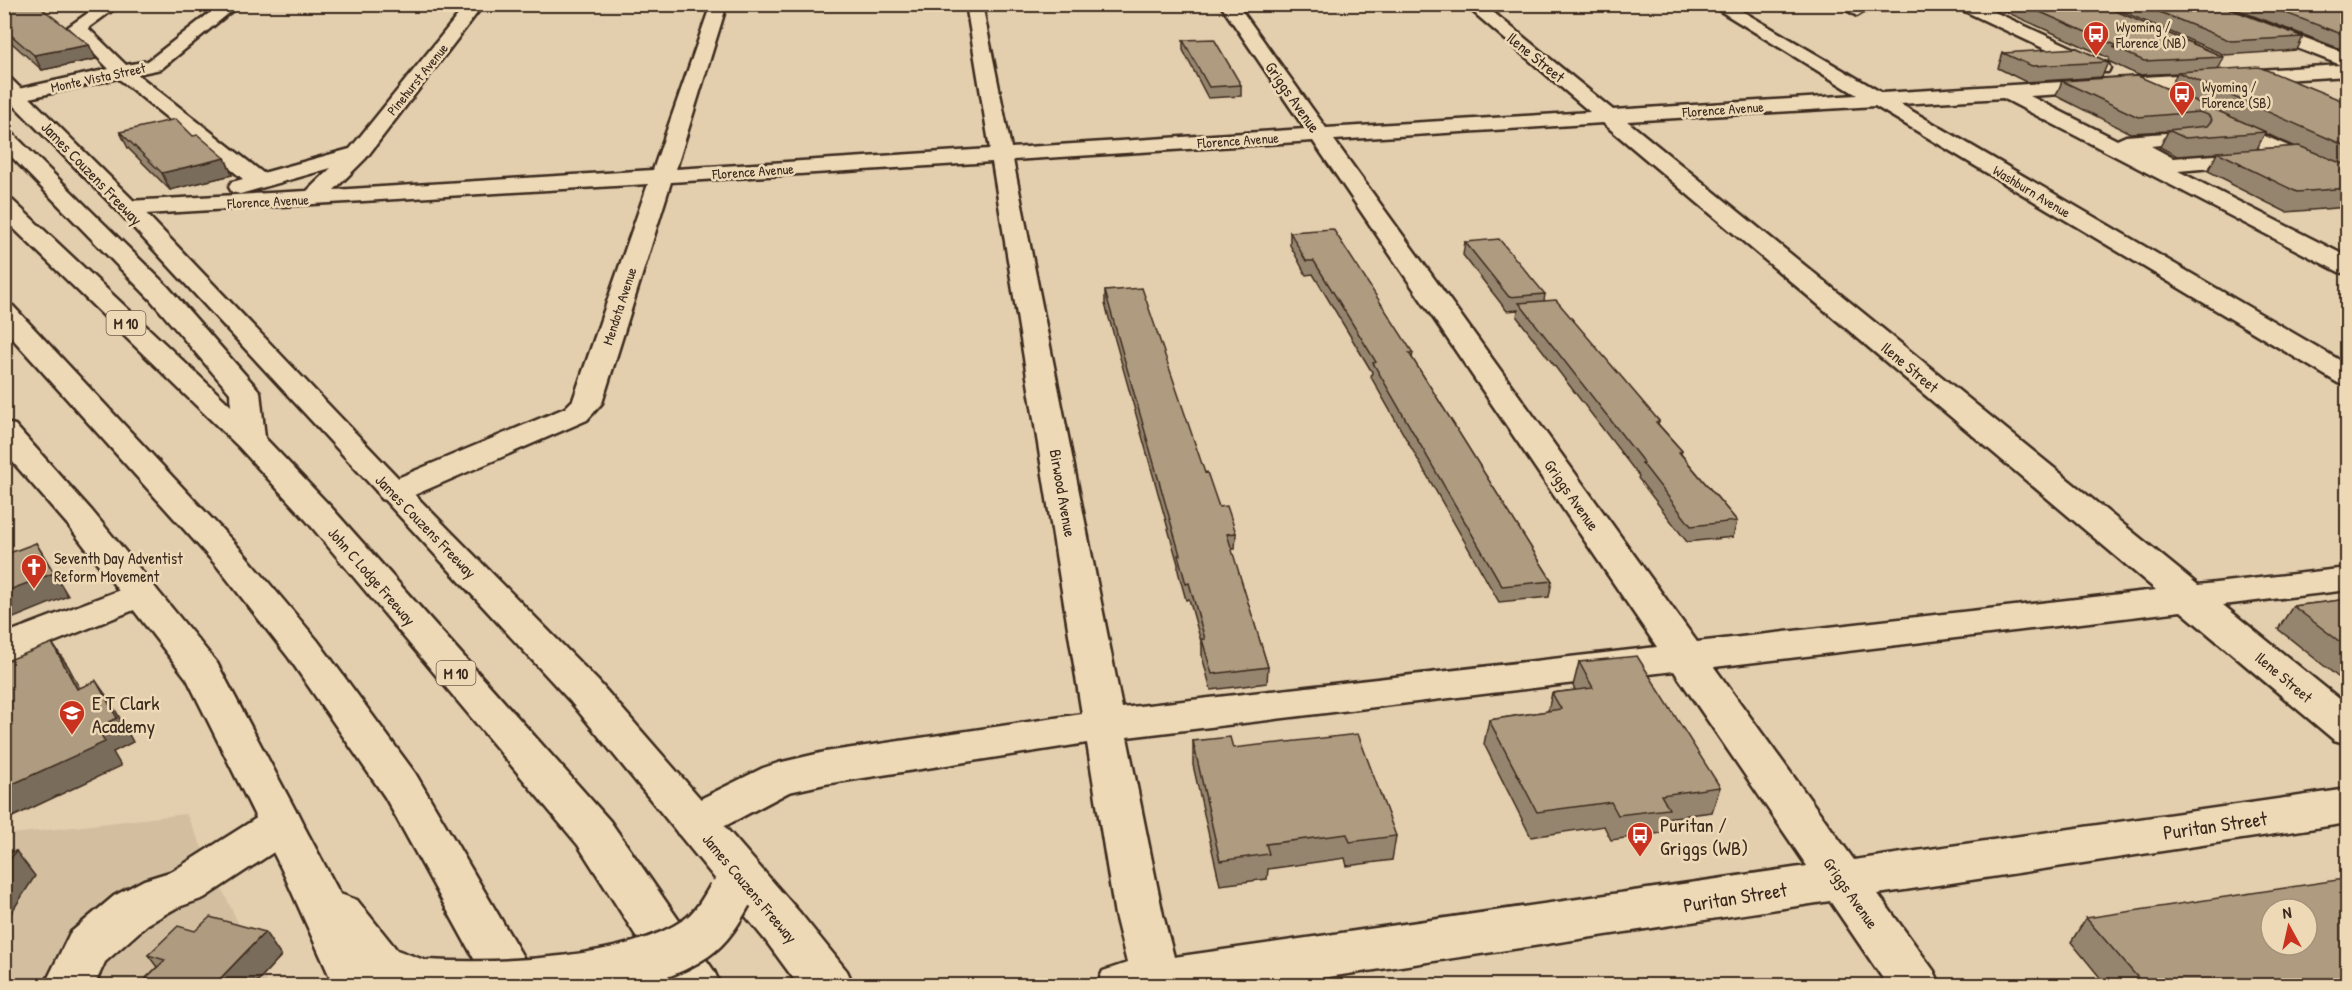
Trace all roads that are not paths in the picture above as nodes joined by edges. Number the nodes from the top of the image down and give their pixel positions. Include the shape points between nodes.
1 (113, 4) edge
2 (232, 4) edge
3 (476, 4) edge
4 (719, 4) edge
5 (975, 4) edge
6 (1228, 4) edge
7 (1473, 4) edge
8 (1717, 4) edge
9 (1962, 4) edge
10 (2197, 4) edge
11 (2326, 4) edge
12 (2348, 12) edge
13 (2348, 61) edge
14 (2220, 62) dead end
15 (2348, 70) edge
16 (122, 72) junction
17 (2252, 76) junction
18 (2133, 82) junction
19 (10, 89) edge
20 (2004, 91) junction
21 (2294, 93) edge
22 (1876, 99) junction
23 (2176, 102) edge
24 (1608, 116) junction
25 (2208, 117) edge
26 (1320, 135) junction
27 (4, 136) edge
28 (2192, 137) edge
29 (358, 153) junction
30 (1002, 155) junction
31 (2292, 156) junction
32 (661, 177) junction
33 (259, 181) junction
34 (2348, 181) edge
35 (313, 198) junction
36 (201, 204) junction
37 (4, 205) edge
38 (128, 208) junction
39 (2348, 267) edge
40 (4, 312) edge
41 (2348, 377) edge
42 (4, 432) edge
43 (250, 440) junction
44 (393, 492) junction
45 (2348, 579) edge
46 (141, 594) junction
47 (2188, 597) junction
48 (4, 649) edge
49 (1685, 658) junction
50 (1105, 725) junction
51 (2348, 729) edge
52 (2348, 806) edge
53 (694, 822) junction
54 (282, 824) junction
55 (305, 870) junction
56 (1843, 880) junction
57 (733, 882) junction
58 (1217, 979) edge
59 (1139, 983) edge
60 (69, 986) edge
61 (359, 986) edge
62 (515, 986) edge
63 (696, 986) edge
64 (829, 986) edge
65 (1916, 986) edge

1 - 16 main road via 77,27
2 - 16 main road, Monte Vista Street via 161,61
3 - 29 main road, Pinehurst Avenue
4 - 32 main road, Mendota Avenue
5 - 30 main road, Birwood Avenue
6 - 26 main road, Griggs Avenue
7 - 24 main road, Ilene Street
8 - 22 main road, Washburn Avenue
9 - 18 main road
10 - 13 main road
11 - 12 main road
14 - 17 main road
15 - 17 main road, Florence Avenue
16 - 19 main road, Monte Vista Street
16 - 33 main road
17 - 18 main road, Florence Avenue
17 - 21 main road
18 - 20 main road, Florence Avenue
18 - 23 main road
19 - 38 main road, James Couzens Freeway
20 - 22 main road, Florence Avenue
20 - 39 main road
22 - 24 main road, Florence Avenue
22 - 41 main road, Washburn Avenue
24 - 26 main road, Florence Avenue
24 - 47 main road, Ilene Street
25 - 31 main road
26 - 30 main road, Florence Avenue
26 - 49 main road, Griggs Avenue
27 - 43 main road via 121,252 245,392
28 - 31 main road via 2126,142 2170,165
29 - 33 main road
29 - 35 main road, Pinehurst Avenue
30 - 32 main road, Florence Avenue
30 - 50 main road, Birwood Avenue
31 - 34 main road
32 - 35 main road, Florence Avenue
32 - 44 main road, Mendota Avenue via 584,409
33 - 36 main road via 211,195
35 - 36 main road, Florence Avenue
36 - 38 main road, Florence Avenue
37 - 43 main road, John C Lodge Freeway / M 10
38 - 44 main road, James Couzens Freeway
40 - 62 main road via 229,558 303,650 400,785
42 - 46 main road
43 - 63 main road, John C Lodge Freeway / M 10 via 318,513 594,833
44 - 53 main road, James Couzens Freeway via 584,691
45 - 47 main road
46 - 48 main road
46 - 54 main road via 203,673
47 - 49 main road
47 - 51 main road, Ilene Street
49 - 50 main road
49 - 56 main road, Griggs Avenue
50 - 53 main road via 825,768 778,779
50 - 59 main road, Birwood Avenue via 1139,915
52 - 56 main road, Puritan Street
53 - 57 main road, James Couzens Freeway
54 - 55 main road
54 - 60 main road via 188,885 160,894 131,910 87,948
55 - 57 main road, bridge via 380,965 426,982 490,984 620,968 663,953 696,939 715,920
55 - 61 main road
56 - 58 main road, Puritan Street
56 - 65 main road, Griggs Avenue
57 - 64 main road, James Couzens Freeway
58 - 59 main road, Puritan Street

